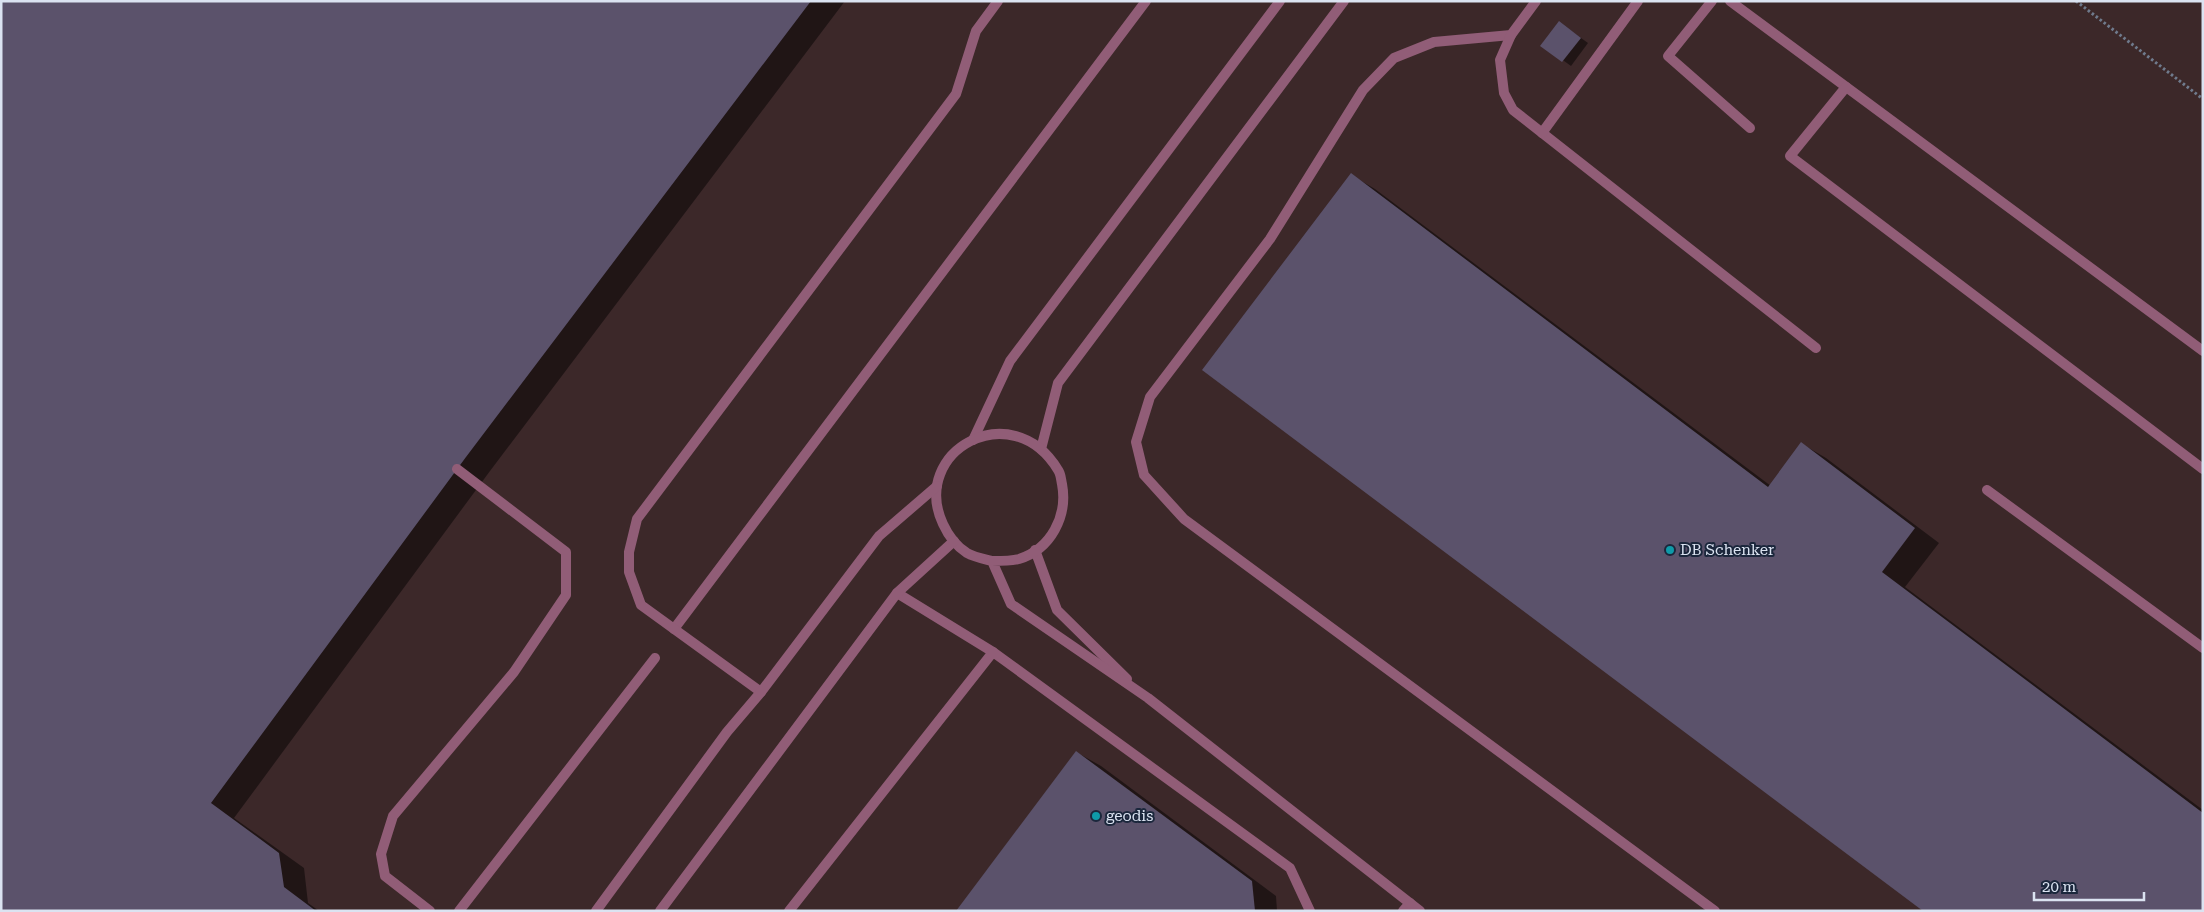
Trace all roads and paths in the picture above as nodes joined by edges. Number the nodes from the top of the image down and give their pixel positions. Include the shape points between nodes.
1 (998, 1) edge
2 (1146, 1) edge
3 (1280, 1) edge
4 (1344, 1) edge
5 (1536, 1) edge
6 (1638, 1) edge
7 (1712, 1) edge
8 (1730, 1) edge
9 (2076, 1) edge
10 (1511, 35) junction
11 (1846, 87) junction
12 (2203, 99) edge
13 (1750, 128) dead end
14 (1542, 133) junction
15 (1816, 348) dead end
16 (2203, 351) edge
17 (973, 440) junction
18 (1041, 448) junction
19 (457, 469) dead end
20 (2203, 469) edge
21 (937, 486) junction
22 (1987, 490) dead end
23 (954, 541) junction
24 (1035, 550) junction
25 (992, 561) junction
26 (898, 593) junction
27 (674, 629) junction
28 (2203, 648) edge
29 (993, 652) junction
30 (655, 658) dead end
31 (761, 692) junction
32 (1148, 698) junction
33 (1407, 907) edge
34 (430, 911) edge
35 (459, 911) edge
36 (596, 911) edge
37 (660, 911) edge
38 (789, 911) edge
39 (1310, 911) edge
40 (1420, 911) edge
41 (1715, 911) edge

1 - 27 street via 976,31 956,94 637,519 629,552 629,572 641,604
2 - 27 street
3 - 17 street via 1010,361
4 - 18 street via 1058,383
5 - 10 street
6 - 14 street
7 - 13 street via 1668,56
8 - 11 street
9 - 12 path
10 - 14 street via 1500,60 1504,93 1513,110
10 - 41 street via 1434,42 1394,58 1363,90 1270,239 1150,397 1136,442 1144,475 1184,519
11 - 16 street
11 - 20 street via 1790,156
14 - 15 street
17 - 18 street via 983,435 1006,433 1028,439
17 - 21 street via 962,445 946,461
18 - 24 street via 1060,472 1064,498 1058,525
19 - 34 street via 566,552 566,595 514,672 393,816 381,854 385,876
21 - 23 street via 937,512
21 - 31 street via 879,536
22 - 28 street
23 - 25 street via 967,553
23 - 26 street
24 - 25 street via 1019,559
24 - 32 street via 1057,610
25 - 32 street via 1011,604
26 - 29 street
26 - 37 street
27 - 31 street
29 - 38 street
29 - 39 street via 1290,868
30 - 35 street
31 - 36 street via 727,732
32 - 33 street
33 - 40 street

